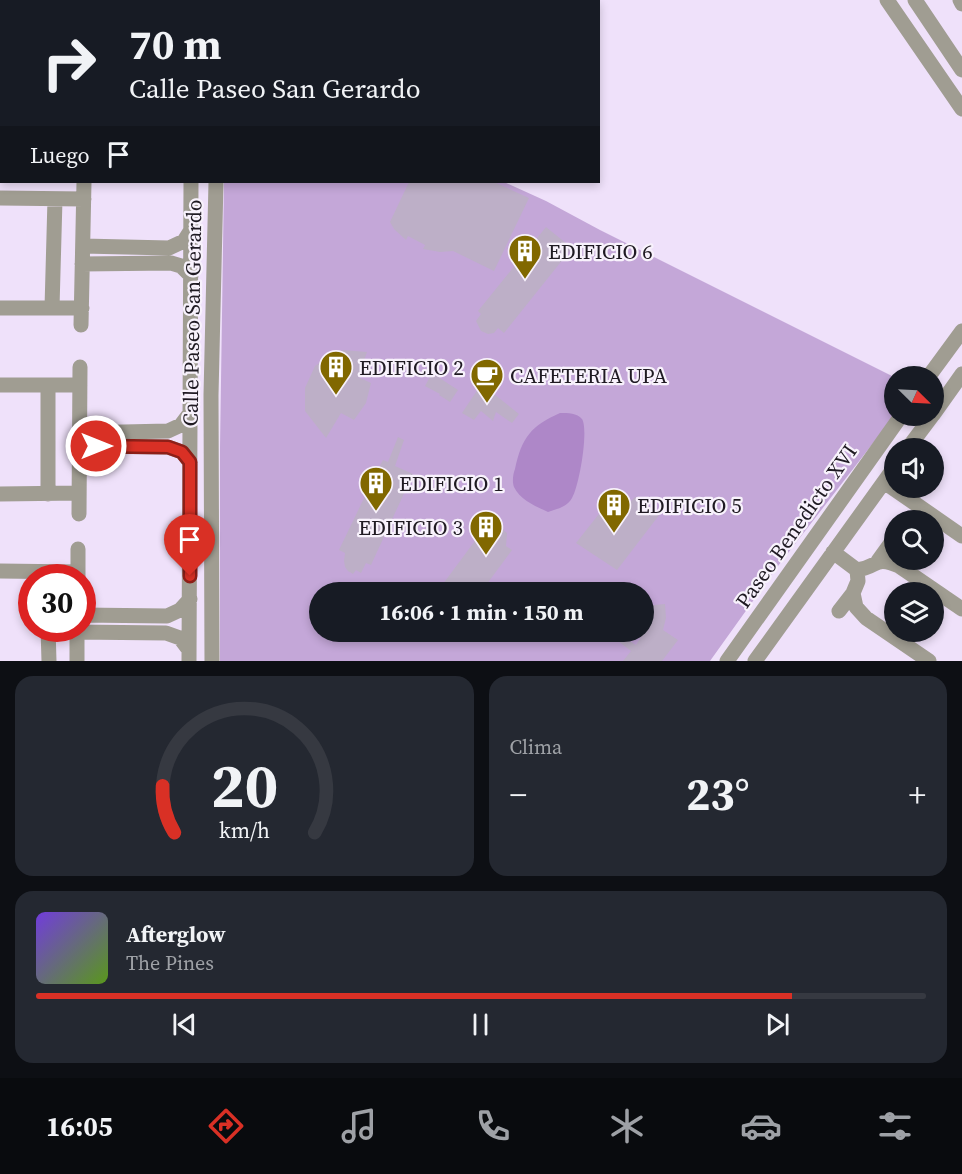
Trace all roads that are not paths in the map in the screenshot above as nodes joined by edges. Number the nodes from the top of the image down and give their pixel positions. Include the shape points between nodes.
1 (887, 0) edge
2 (915, 0) edge
3 (960, 0) edge
4 (962, 4) edge
5 (962, 70) edge
6 (962, 109) edge
7 (84, 183) edge
8 (191, 183) edge
9 (216, 183) edge
10 (0, 198) edge
11 (55, 199) junction
12 (84, 199) junction
13 (191, 230) junction
14 (83, 246) junction
15 (82, 264) junction
16 (191, 276) junction
17 (0, 308) edge
18 (52, 308) junction
19 (82, 309) junction
20 (81, 325) dead end
21 (962, 331) edge
22 (936, 366) edge
23 (80, 367) dead end
24 (962, 375) edge
25 (0, 385) edge
26 (48, 385) junction
27 (80, 385) junction
28 (944, 400) edge
29 (190, 413) junction
30 (894, 426) edge
31 (925, 426) edge
32 (916, 438) edge
33 (80, 440) junction
34 (190, 462) junction
35 (884, 482) edge
36 (79, 493) junction
37 (0, 494) edge
38 (48, 494) junction
39 (907, 498) edge
40 (79, 514) dead end
41 (962, 536) edge
42 (78, 549) dead end
43 (833, 552) junction
44 (884, 553) edge
45 (878, 561) junction
46 (78, 564) edge
47 (857, 570) junction
48 (0, 571) edge
49 (18, 572) edge
50 (853, 593) junction
51 (190, 599) junction
52 (962, 609) edge
53 (839, 611) dead end
54 (96, 615) edge
55 (96, 631) edge
56 (48, 642) edge
57 (77, 642) edge
58 (189, 656) edge
59 (49, 661) edge
60 (77, 661) edge
61 (212, 661) edge
62 (727, 661) edge
63 (755, 661) edge
64 (929, 661) edge

1 - 6 street
2 - 5 street
3 - 4 street
7 - 12 street
8 - 13 street, Calle Paseo San Gerardo
9 - 61 street, Calle Paseo San Gerardo via 211,395
10 - 11 street
11 - 12 street
11 - 18 street
12 - 14 street
13 - 14 street via 188,238 170,248
13 - 16 street, Calle Paseo San Gerardo
14 - 15 street
15 - 16 street via 171,263
15 - 19 street
16 - 29 street, Calle Paseo San Gerardo
17 - 18 street
18 - 19 street
19 - 20 street
21 - 22 street
23 - 27 street
24 - 28 street
25 - 26 street
26 - 27 street
26 - 38 street
27 - 33 street
29 - 33 street via 181,425 168,431
29 - 34 street, Calle Paseo San Gerardo
30 - 62 street, Paseo Benedicto XVI
31 - 32 street
33 - 34 street via 168,447 182,452
33 - 36 street
34 - 51 street, Calle Paseo San Gerardo
35 - 43 street
36 - 38 street
36 - 40 street
37 - 38 street
39 - 41 street
42 - 46 street
43 - 47 street
43 - 63 street
44 - 45 street
45 - 47 street
45 - 52 street via 899,566
47 - 50 street
48 - 49 street
50 - 53 street
50 - 64 street via 856,607 866,618
51 - 54 street via 167,616
51 - 58 street, Calle Paseo San Gerardo
55 - 58 street via 166,633 180,638
56 - 59 street
57 - 60 street

